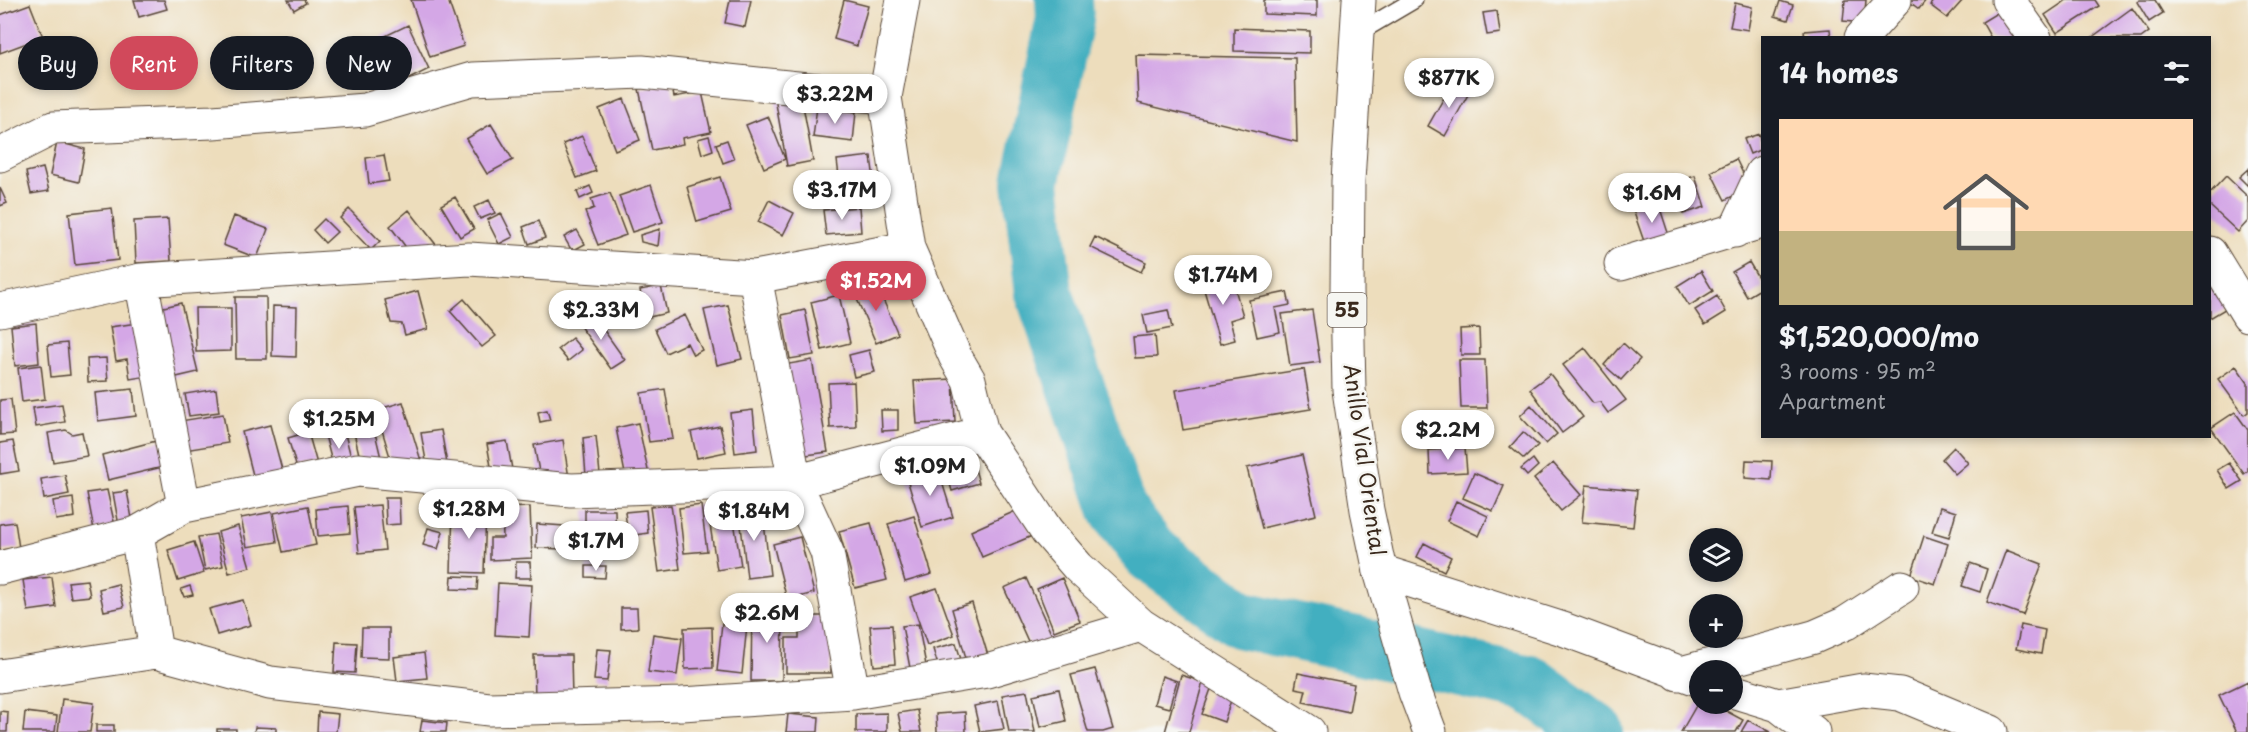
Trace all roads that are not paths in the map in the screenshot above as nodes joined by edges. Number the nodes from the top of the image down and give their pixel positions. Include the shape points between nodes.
1 (903, 0) edge
2 (1359, 0) edge
3 (1414, 0) edge
4 (1895, 0) edge
5 (2008, 0) edge
6 (1359, 33) junction
7 (1863, 36) edge
8 (2034, 36) edge
9 (885, 98) junction
10 (0, 155) edge
11 (1761, 177) edge
12 (1749, 227) edge
13 (908, 248) junction
14 (2211, 255) edge
15 (1621, 264) dead end
16 (755, 277) junction
17 (141, 280) junction
18 (0, 310) edge
19 (2248, 315) edge
20 (982, 434) junction
21 (795, 482) junction
22 (184, 506) junction
23 (137, 533) junction
24 (0, 568) edge
25 (1380, 571) junction
26 (1902, 587) dead end
27 (1141, 626) junction
28 (156, 652) junction
29 (1742, 660) edge
30 (0, 676) edge
31 (1689, 677) edge
32 (853, 693) junction
33 (1743, 694) edge
34 (1778, 705) junction
35 (1309, 732) edge
36 (1430, 732) edge
37 (1814, 732) edge
38 (1990, 732) edge

1 - 9 main road
2 - 6 main road, Anillo Vial Oriental / 55
3 - 6 lane
4 - 7 main road
5 - 8 main road
6 - 25 main road, Anillo Vial Oriental / 55 via 1348,181 1349,390
9 - 10 main road via 642,72 472,79 365,110 213,122 53,128
9 - 13 main road
11 - 12 main road
12 - 15 main road
13 - 16 main road
13 - 20 main road via 969,380
14 - 19 main road
16 - 17 main road via 469,259
16 - 21 main road
17 - 18 main road
17 - 22 main road
20 - 21 main road
20 - 27 main road via 1047,531 1078,567
21 - 22 main road via 571,490 358,470
21 - 32 main road via 827,552
22 - 23 main road
23 - 24 main road
23 - 28 main road
25 - 31 main road via 1563,629
25 - 36 main road, Anillo Vial Oriental / 55
26 - 29 main road via 1846,623
27 - 32 main road via 987,671
27 - 35 main road
28 - 30 main road
28 - 32 main road via 270,682 489,709 682,704
33 - 34 main road
34 - 37 main road
34 - 38 main road via 1863,690 1900,694

